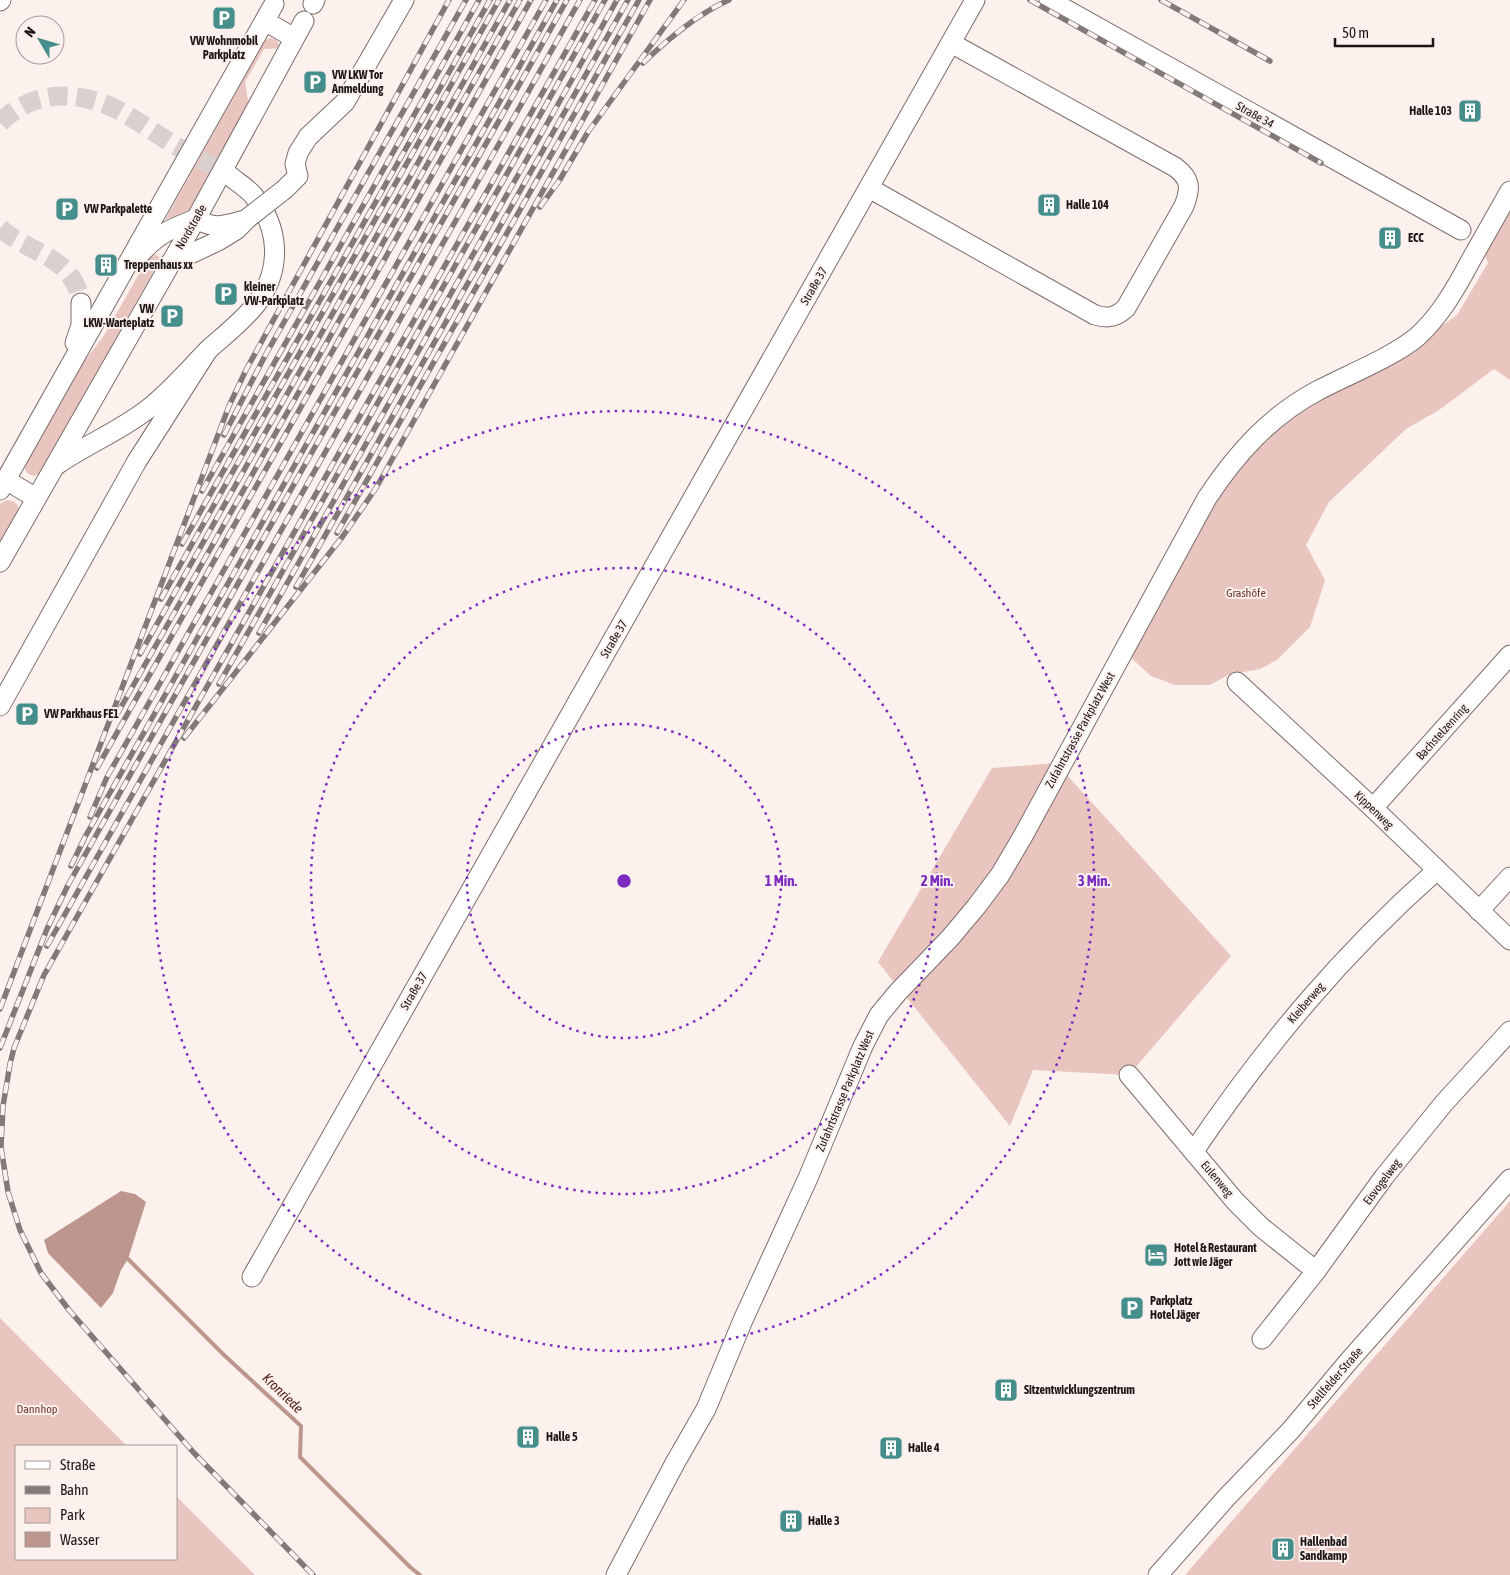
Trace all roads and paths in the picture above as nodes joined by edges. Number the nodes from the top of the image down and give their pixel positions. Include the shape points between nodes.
1 (404, 0) edge
2 (975, 0) edge
3 (1049, 0) edge
4 (274, 4) dead end
5 (311, 8) edge
6 (265, 21) junction
7 (294, 38) junction
8 (951, 43) junction
9 (230, 176) tunnel mouth
10 (869, 188) junction
11 (1510, 191) edge
12 (196, 219) junction
13 (247, 219) junction
14 (1461, 230) dead end
15 (169, 264) junction
16 (121, 276) junction
17 (81, 303) tunnel mouth
18 (208, 350) junction
19 (65, 374) junction
20 (53, 468) junction
21 (3, 485) edge
22 (36, 498) junction
23 (0, 562) edge
24 (1510, 655) edge
25 (1237, 682) dead end
26 (0, 706) edge
27 (1373, 808) junction
28 (1437, 870) junction
29 (1510, 877) edge
30 (1479, 911) junction
31 (1510, 940) edge
32 (1510, 1031) edge
33 (1129, 1075) dead end
34 (1194, 1151) junction
35 (1507, 1190) edge
36 (1316, 1271) junction
37 (252, 1277) dead end
38 (1262, 1339) dead end
39 (616, 1575) edge
40 (1158, 1575) edge

1 - 13 street, bridge via 345,102 308,137 298,153 295,164 298,176
2 - 8 street, Straße 37
3 - 14 street, Straße 34
4 - 6 street
5 - 7 street, Nordstraße
6 - 7 street
6 - 16 street
7 - 12 street, Nordstraße
8 - 10 street, Straße 37
8 - 10 street via 1175,167 1188,182 1184,206 1126,308 1119,315 1104,318 1095,316
9 - 18 street via 252,194 269,218 274,240 274,264 256,305
10 - 37 street, Straße 37
11 - 39 street, Zufahrtstrasse Parkplatz West via 1433,322 1397,350 1291,407 1251,439 1223,473 1000,875 950,938 879,1015 706,1409 674,1462
12 - 13 street via 206,225 220,227
12 - 15 street, Nordstraße
12 - 16 street via 170,228 153,240
13 - 15 street via 218,241
15 - 20 street, Nordstraße
16 - 19 street
17 - 19 street via 80,325
18 - 20 street via 148,409
18 - 26 street via 137,461
19 - 21 street
20 - 22 street, Nordstraße
21 - 22 street
22 - 23 street, Nordstraße
24 - 27 street, Bachstelzenring
25 - 27 street, Kippenweg
27 - 28 street, Kippenweg
28 - 30 street, Kippenweg
28 - 34 street, Kleiberweg via 1353,949 1304,1003 1231,1097
29 - 30 street
30 - 31 street, Kippenweg
32 - 36 street, Eisvogelweg via 1444,1103
33 - 34 street, Eulenweg
34 - 36 street, Eulenweg via 1261,1227
35 - 40 street, Stellfelder Straße
36 - 38 street, Eisvogelweg

